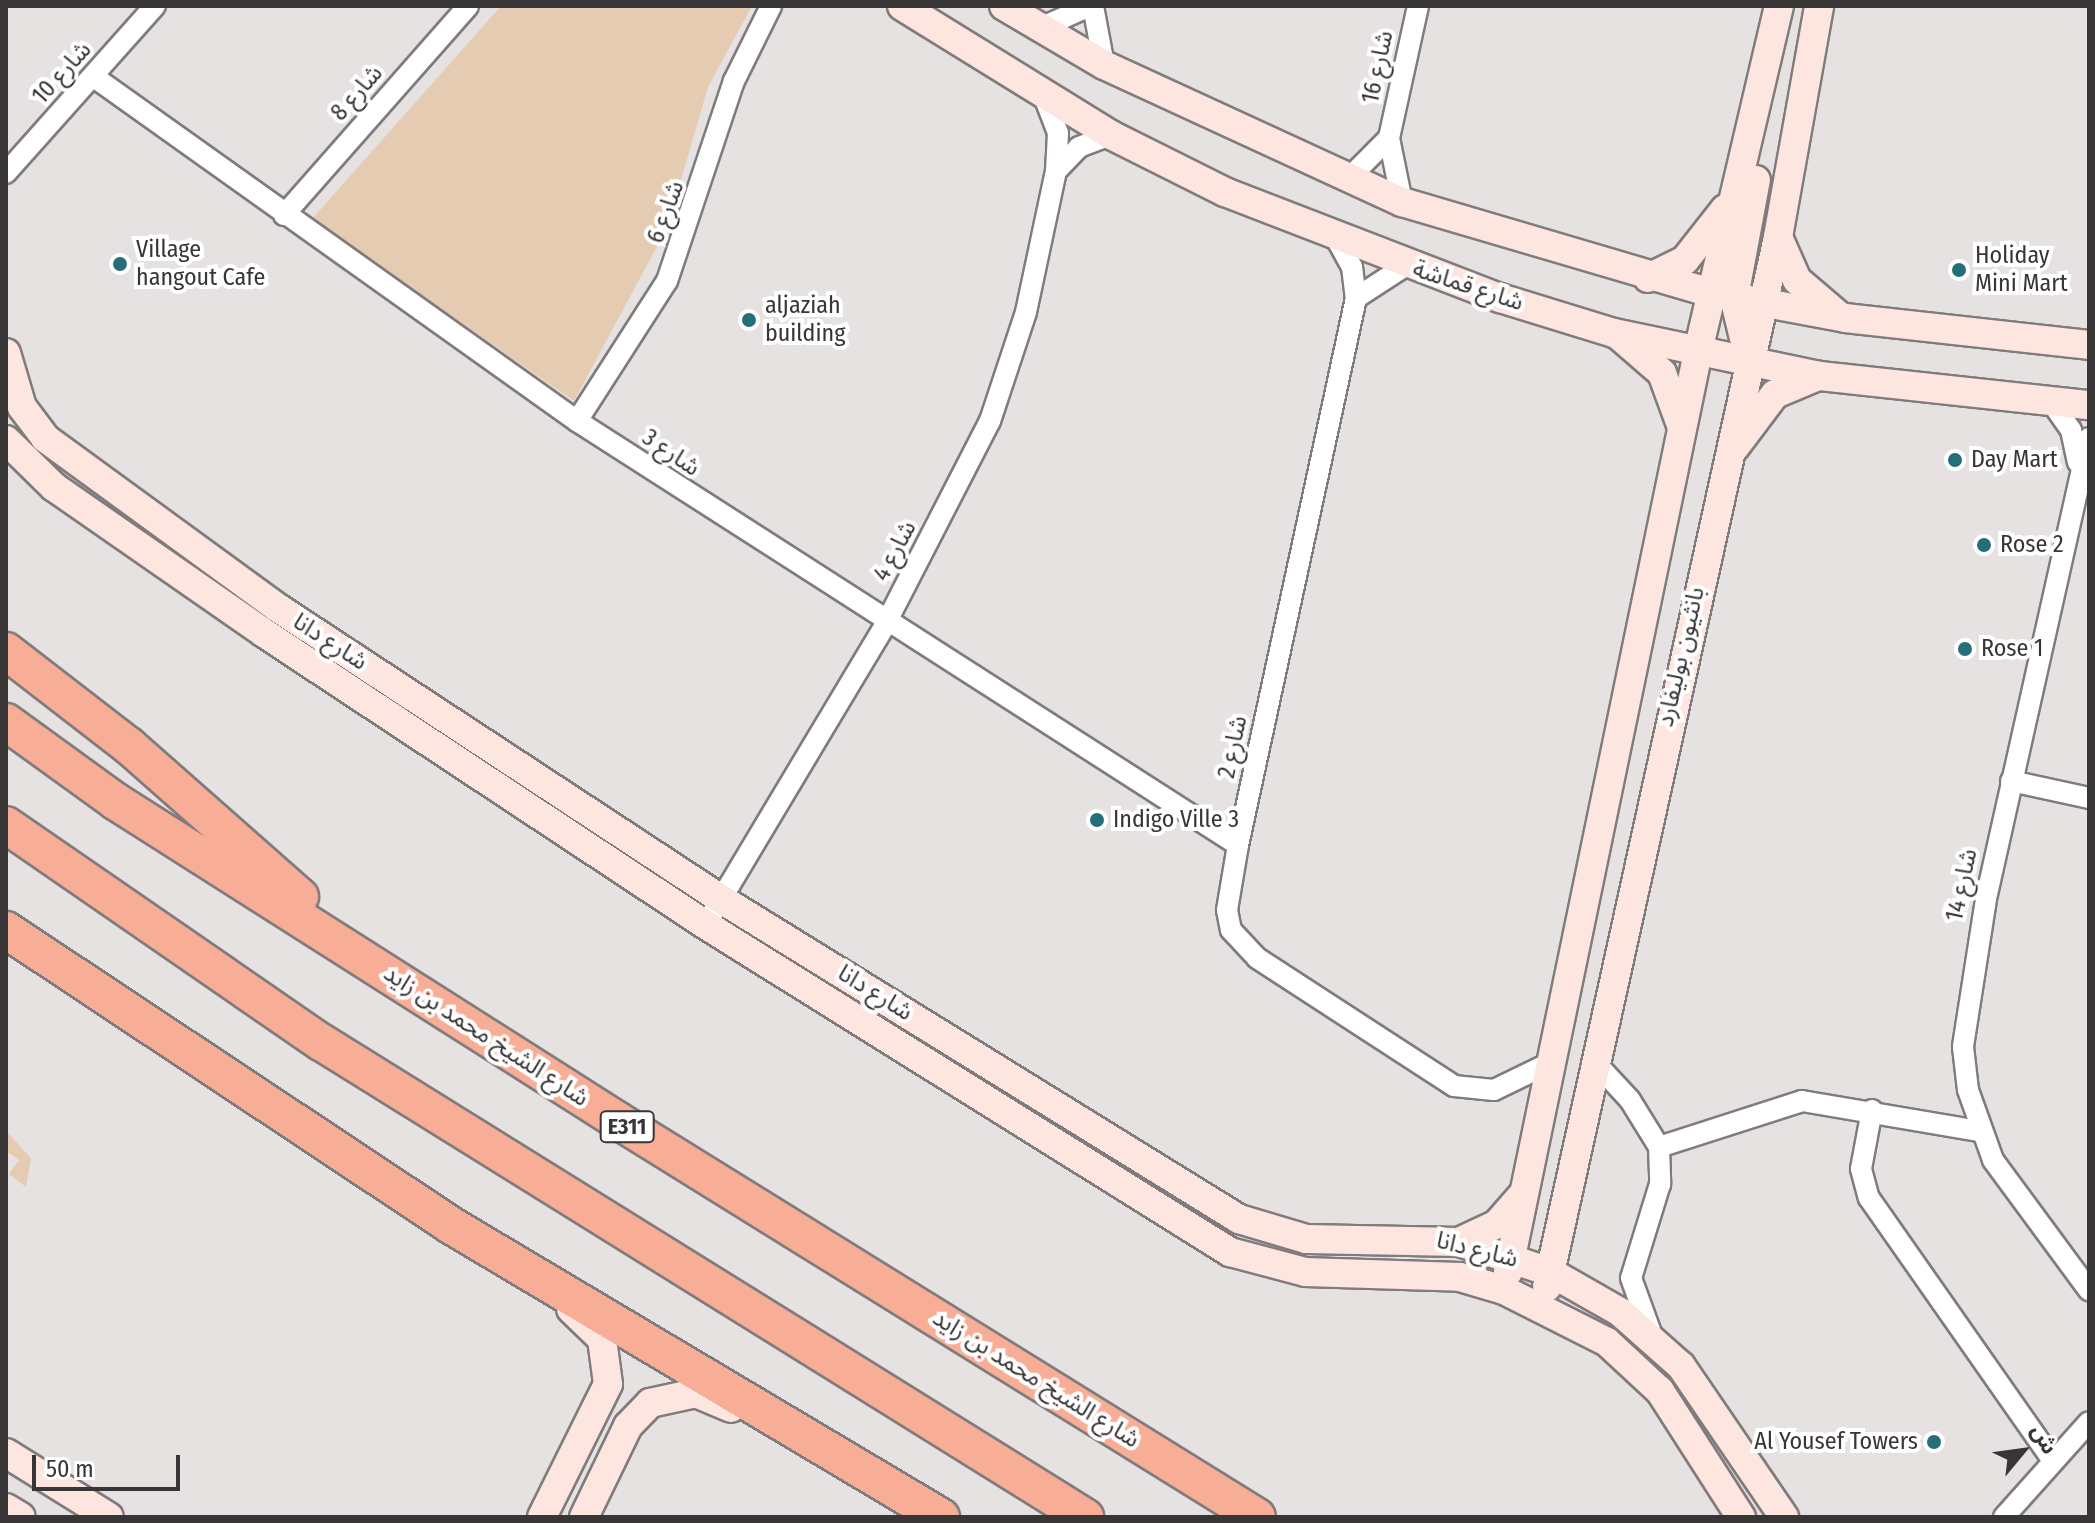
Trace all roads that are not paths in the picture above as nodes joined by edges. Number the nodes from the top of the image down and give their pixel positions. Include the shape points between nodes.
1 (155, 6) edge
2 (468, 6) edge
3 (771, 6) edge
4 (902, 6) edge
5 (1004, 6) edge
6 (1092, 6) edge
7 (1418, 6) edge
8 (1779, 6) edge
9 (1819, 6) edge
10 (1038, 29) junction
11 (1104, 65) junction
12 (94, 77) junction
13 (1044, 97) junction
14 (1756, 105) junction
15 (1111, 135) junction
16 (1389, 138) junction
17 (1056, 171) junction
18 (6, 173) edge
19 (1347, 180) junction
20 (1734, 195) junction
21 (1402, 202) junction
22 (284, 215) junction
23 (1778, 237) junction
24 (1337, 240) junction
25 (1405, 266) junction
26 (1648, 278) junction
27 (1723, 295) junction
28 (1356, 298) junction
29 (1762, 303) junction
30 (1845, 318) junction
31 (1614, 333) junction
32 (2086, 341) edge
33 (1699, 347) junction
34 (6, 353) edge
35 (1739, 357) junction
36 (1820, 376) junction
37 (2052, 403) junction
38 (2089, 405) edge
39 (577, 421) junction
40 (1682, 432) junction
41 (2089, 438) edge
42 (6, 440) edge
43 (2078, 462) junction
44 (1724, 465) junction
45 (1708, 536) junction
46 (885, 625) junction
47 (6, 651) edge
48 (6, 722) edge
49 (2011, 781) junction
50 (2089, 798) edge
51 (6, 825) edge
52 (1238, 845) junction
53 (721, 899) junction
54 (6, 903) edge
55 (706, 925) junction
56 (6, 930) edge
57 (378, 967) junction
58 (1593, 1060) junction
59 (1554, 1061) junction
60 (1872, 1110) junction
61 (1979, 1131) junction
62 (1659, 1147) junction
63 (1525, 1191) junction
64 (452, 1226) junction
65 (1459, 1242) junction
66 (1511, 1256) junction
67 (1550, 1272) junction
68 (1504, 1290) junction
69 (2089, 1290) edge
70 (1542, 1307) junction
71 (1652, 1337) junction
72 (2089, 1422) edge
73 (812, 1439) junction
74 (6, 1453) edge
75 (2052, 1459) junction
76 (873, 1475) junction
77 (6, 1508) edge
78 (546, 1516) edge
79 (21, 1517) edge
80 (109, 1517) edge
81 (584, 1517) edge
82 (941, 1517) edge
83 (1085, 1517) edge
84 (1257, 1517) edge
85 (1741, 1517) edge
86 (1784, 1517) edge
87 (2004, 1517) edge

1 - 12 street, شارع 10
2 - 22 street, شارع 8
3 - 39 street, شارع 6 via 734,81 667,281
4 - 13 street, شارع قماشة
5 - 10 street
6 - 10 street
6 - 11 street
7 - 16 street, شارع 16
8 - 14 street, بانثيون بوليفارد
9 - 23 street, بانثيون بوليفارد
10 - 11 street
11 - 19 street
12 - 18 street, شارع 10
12 - 22 street, شارع 3
13 - 15 street, شارع قماشة
13 - 17 street, شارع 4 via 1058,133
14 - 20 street, بانثيون بوليفارد
14 - 27 street via 1764,137
15 - 17 street via 1079,147
15 - 24 street, شارع قماشة
16 - 19 street, شارع 16
16 - 21 street, شارع 16
17 - 46 street, شارع 4 via 1026,312 990,421
19 - 21 street
20 - 26 street via 1685,260
20 - 27 street, بانثيون بوليفارد
21 - 26 street
22 - 39 street, شارع 3
23 - 29 street, بانثيون بوليفارد
23 - 30 street via 1797,280
24 - 25 street, شارع قماشة
24 - 28 street, شارع 2 via 1352,267
25 - 28 street
25 - 31 street, شارع قماشة
26 - 27 street
27 - 29 street
27 - 33 street, بانثيون بوليفارد
27 - 35 street
28 - 52 street, شارع 2
29 - 30 street
29 - 35 street, بانثيون بوليفارد
30 - 32 street
31 - 33 street, شارع قماشة
31 - 40 street via 1662,373
33 - 35 street, شارع قماشة
33 - 40 street, بانثيون بوليفارد
34 - 53 street, شارع دانا via 22,407 76,462 278,608
35 - 36 street, شارع قماشة
35 - 44 street, بانثيون بوليفارد
35 - 45 street via 1702,491
36 - 37 street, شارع قماشة
36 - 44 street via 1775,394
37 - 38 street, شارع قماشة
37 - 43 street, شارع 14 via 2071,430
39 - 46 street, شارع 3
40 - 59 street, بانثيون بوليفارد
41 - 43 street, شارع 14
42 - 55 street, شارع دانا via 54,487 251,624
43 - 49 street, شارع 14
44 - 45 street, بانثيون بوليفارد
45 - 58 street, بانثيون بوليفارد
46 - 52 street, شارع 3
46 - 53 street, شارع 4
47 - 57 highway via 129,746
48 - 57 highway, شارع الشيخ محمد بن زايد / E311 via 115,801
49 - 50 street
49 - 61 street, شارع 14 via 1965,1003 1966,1075
51 - 83 highway via 334,1050
52 - 59 street, شارع 2 via 1227,910 1231,930 1257,958 1454,1086 1494,1090
53 - 55 street, شارع 4
53 - 65 street, شارع دانا via 1239,1219 1306,1239
54 - 73 highway via 276,1090 719,1367
55 - 68 street, شارع دانا via 1230,1252 1305,1272 1422,1272
56 - 64 highway
57 - 84 highway, شارع الشيخ محمد بن زايد / E311
58 - 62 street via 1630,1100
58 - 67 street, بانثيون بوليفارد
59 - 63 street, بانثيون بوليفارد
60 - 61 street
60 - 62 street via 1781,1104
60 - 75 street via 1861,1169 1869,1198
61 - 69 street, شارع 14
62 - 71 street via 1660,1184 1631,1278
63 - 65 street via 1497,1224
63 - 66 street, بانثيون بوليفارد
64 - 73 highway
64 - 78 street via 582,1316 608,1354 603,1399
65 - 66 street, شارع دانا
66 - 67 street, شارع دانا
66 - 68 street, بانثيون بوليفارد
67 - 70 street, بانثيون بوليفارد
67 - 71 street, شارع دانا
68 - 70 street, شارع دانا
70 - 85 street, شارع دانا via 1635,1363 1682,1421
71 - 86 street, شارع دانا via 1705,1397
72 - 75 street
73 - 76 highway
74 - 80 street
75 - 87 street
76 - 81 street via 802,1449 711,1397 681,1393 650,1403 628,1426
76 - 82 highway
77 - 79 street

